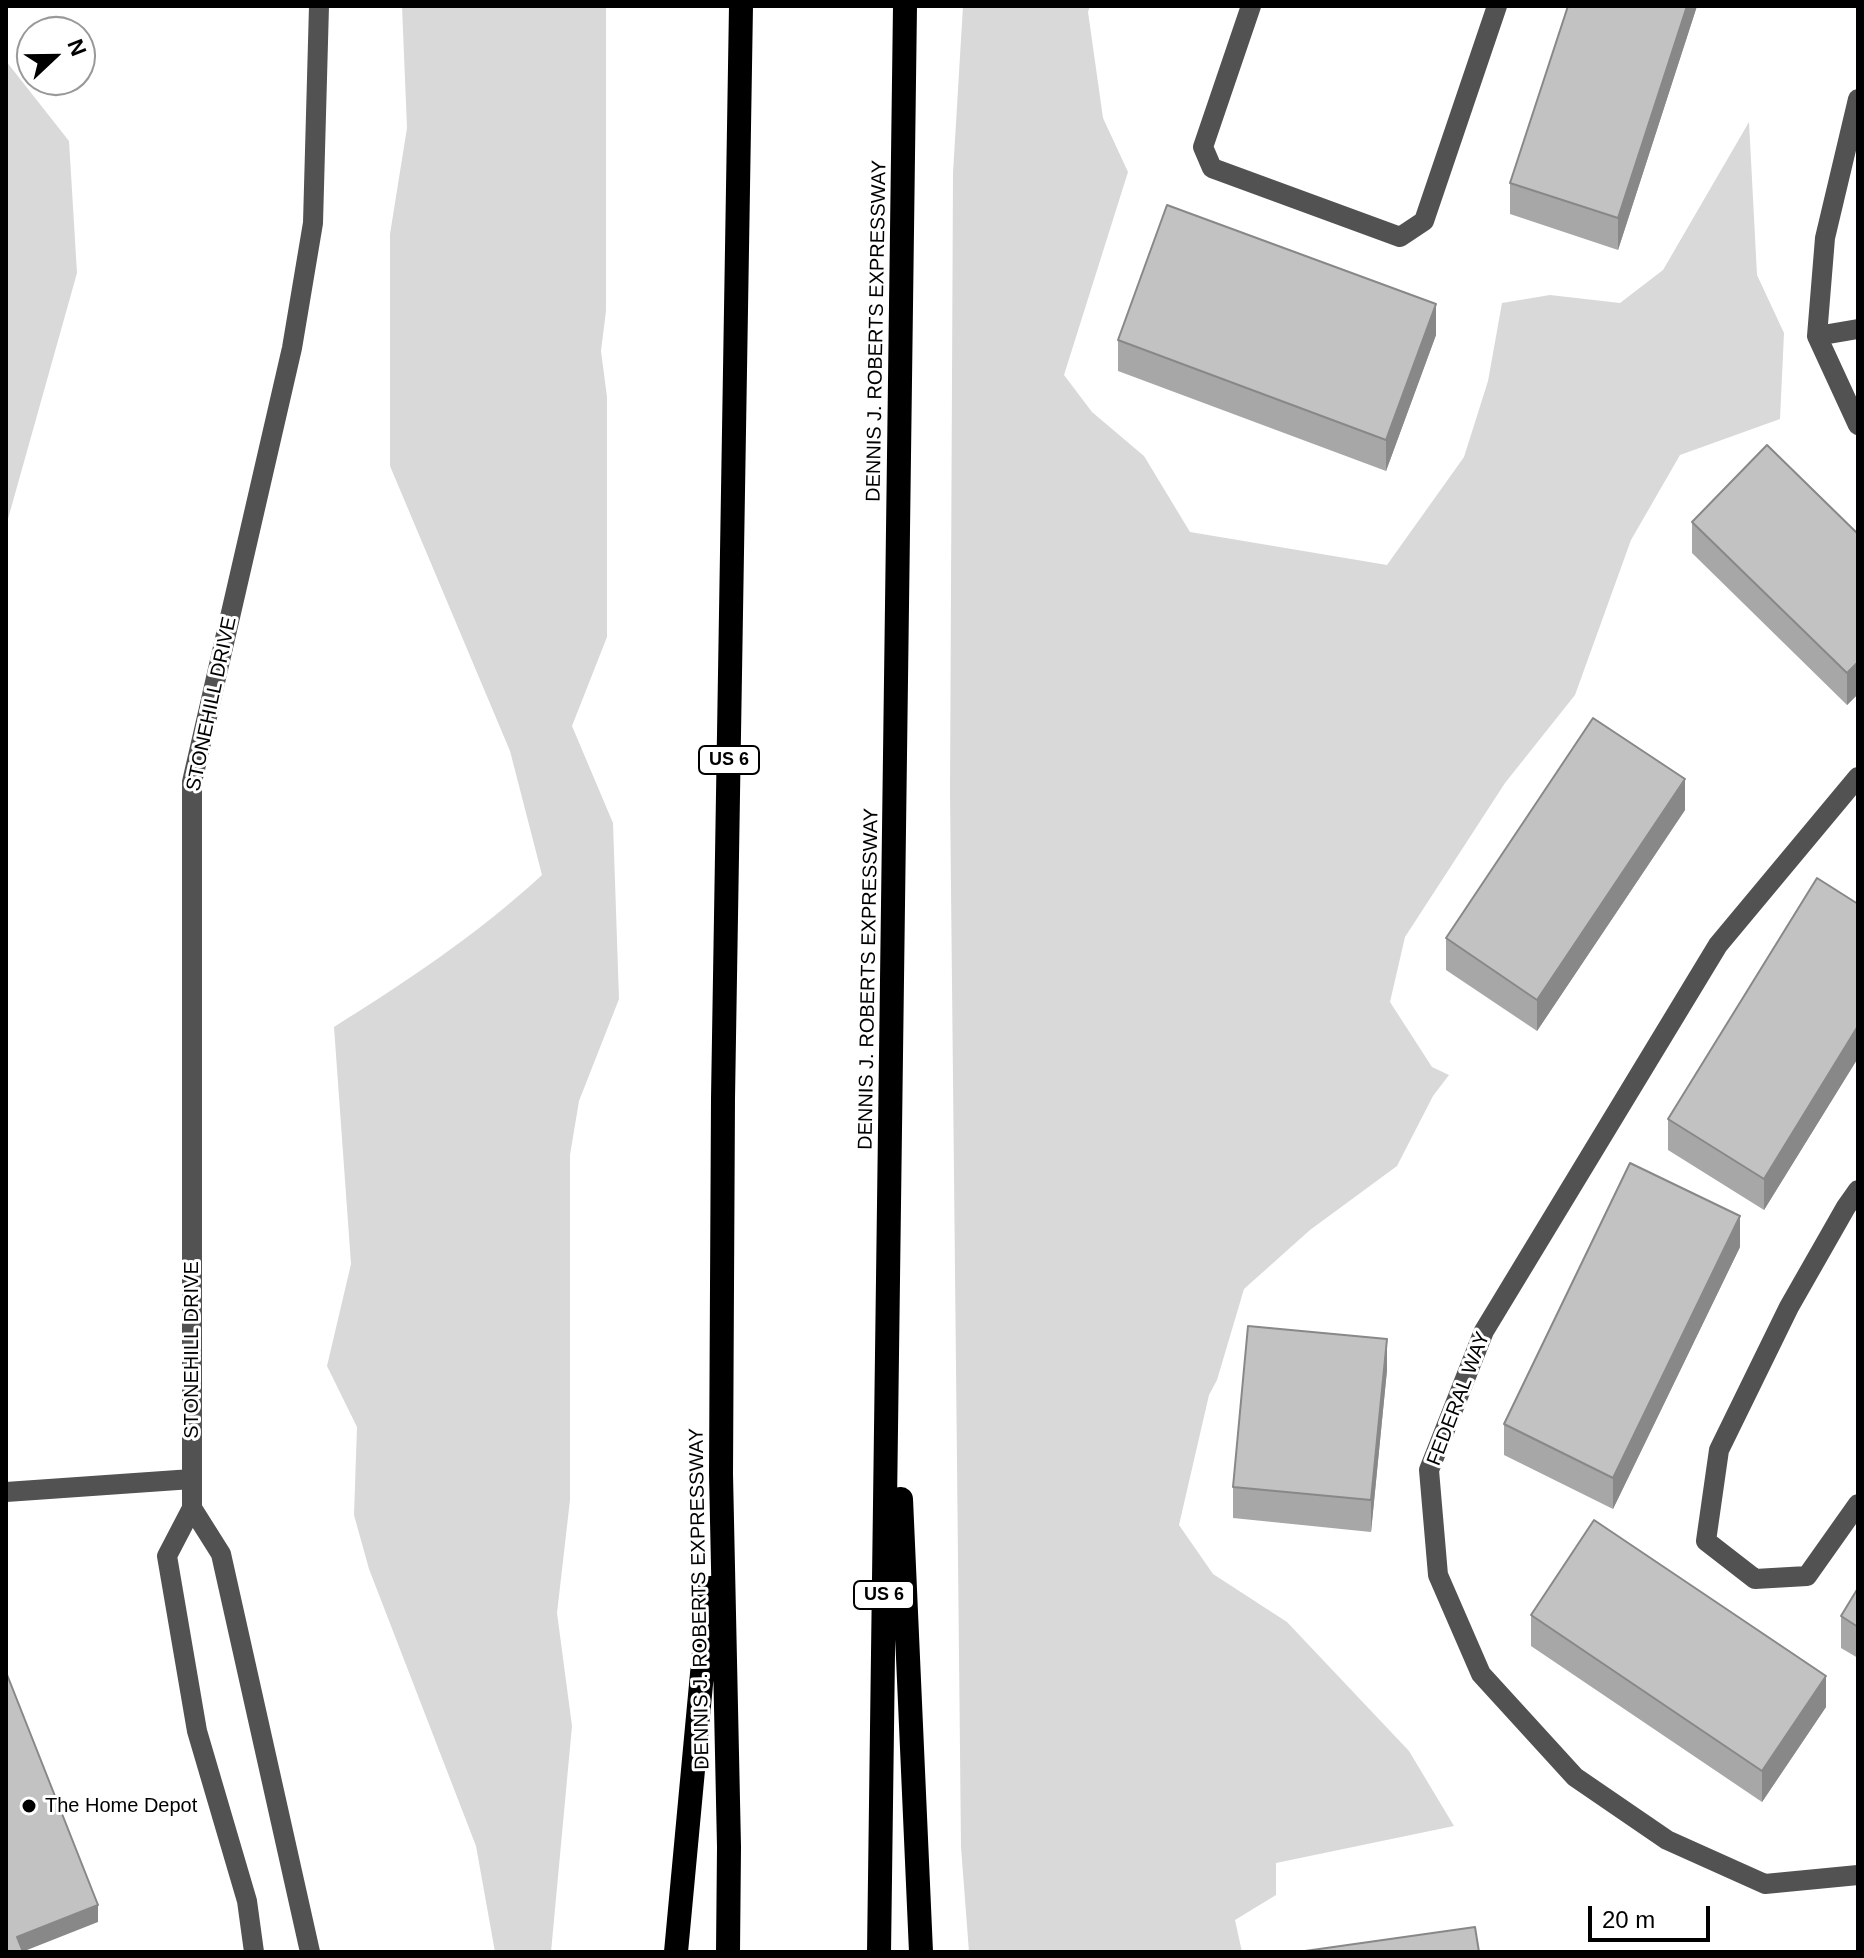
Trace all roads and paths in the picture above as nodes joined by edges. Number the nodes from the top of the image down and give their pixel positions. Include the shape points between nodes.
1 (319, 6) edge
2 (739, 6) edge
3 (905, 6) edge
4 (1251, 6) edge
5 (1497, 6) edge
6 (1858, 99) edge
7 (1858, 329) edge
8 (1817, 336) junction
9 (1858, 425) edge
10 (1854, 790) edge
11 (1858, 1190) edge
12 (1852, 1213) edge
13 (890, 1239) junction
14 (721, 1474) junction
15 (192, 1479) junction
16 (6, 1492) edge
17 (1858, 1504) edge
18 (192, 1508) junction
19 (1858, 1875) edge
20 (254, 1952) edge
21 (310, 1952) edge
22 (676, 1952) edge
23 (728, 1952) edge
24 (879, 1952) edge
25 (921, 1952) edge

1 - 15 lane, STONEHILL DRIVE via 313,223 292,348 192,782
2 - 14 highway, DENNIS J. ROBERTS EXPRESSWAY / US 6
3 - 13 highway, DENNIS J. ROBERTS EXPRESSWAY / US 6
4 - 5 lane via 1203,147 1212,168 1400,237 1424,221
6 - 8 lane via 1825,238
7 - 8 lane
8 - 9 lane
10 - 19 lane, FEDERAL WAY via 1718,945 1484,1331 1429,1470 1438,1575 1481,1674 1575,1777 1667,1840 1765,1884
11 - 12 lane
12 - 17 lane via 1789,1307 1719,1450 1706,1541 1755,1579 1807,1576
13 - 24 highway, DENNIS J. ROBERTS EXPRESSWAY / US 6
13 - 25 highway
14 - 22 highway
14 - 23 highway, DENNIS J. ROBERTS EXPRESSWAY / US 6
15 - 16 lane
15 - 18 lane, STONEHILL DRIVE
18 - 20 lane, STONEHILL DRIVE via 167,1556 197,1731 247,1901
18 - 21 lane via 221,1554

